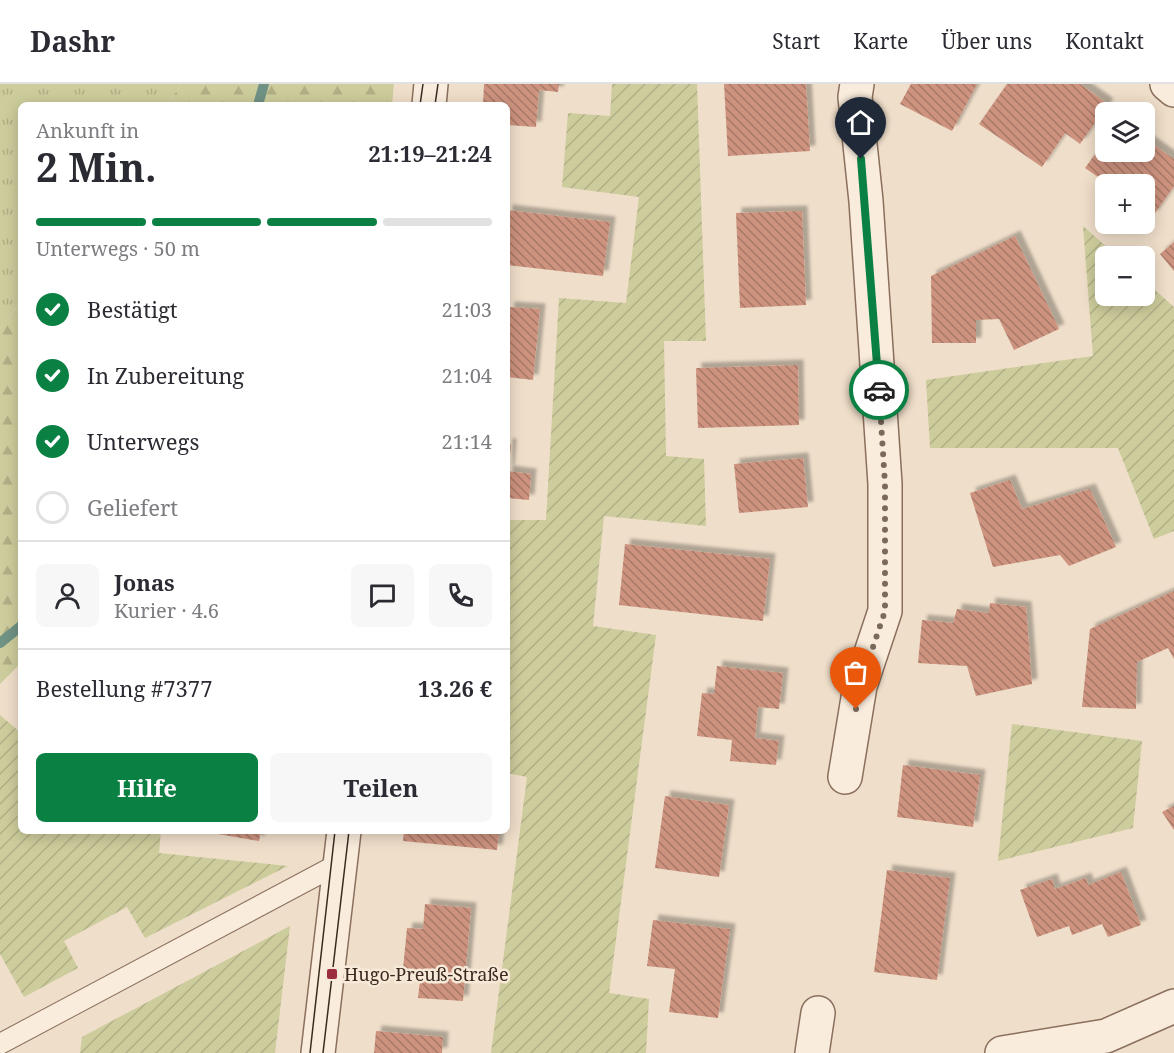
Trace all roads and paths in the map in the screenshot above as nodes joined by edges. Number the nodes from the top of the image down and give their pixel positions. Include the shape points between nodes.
1 (431, 84) edge
2 (857, 84) edge
3 (1167, 84) edge
4 (1174, 90) edge
5 (429, 102) edge
6 (845, 777) dead end
7 (344, 834) edge
8 (340, 863) junction
9 (1174, 1006) edge
10 (818, 1013) dead end
11 (0, 1044) edge
12 (318, 1053) edge
13 (812, 1053) edge
14 (1002, 1053) edge

1 - 5 street
2 - 6 street via 885,484 885,611 860,686
3 - 4 street
7 - 8 street
8 - 11 lane
8 - 12 street
9 - 14 street via 1106,1036
10 - 13 street

